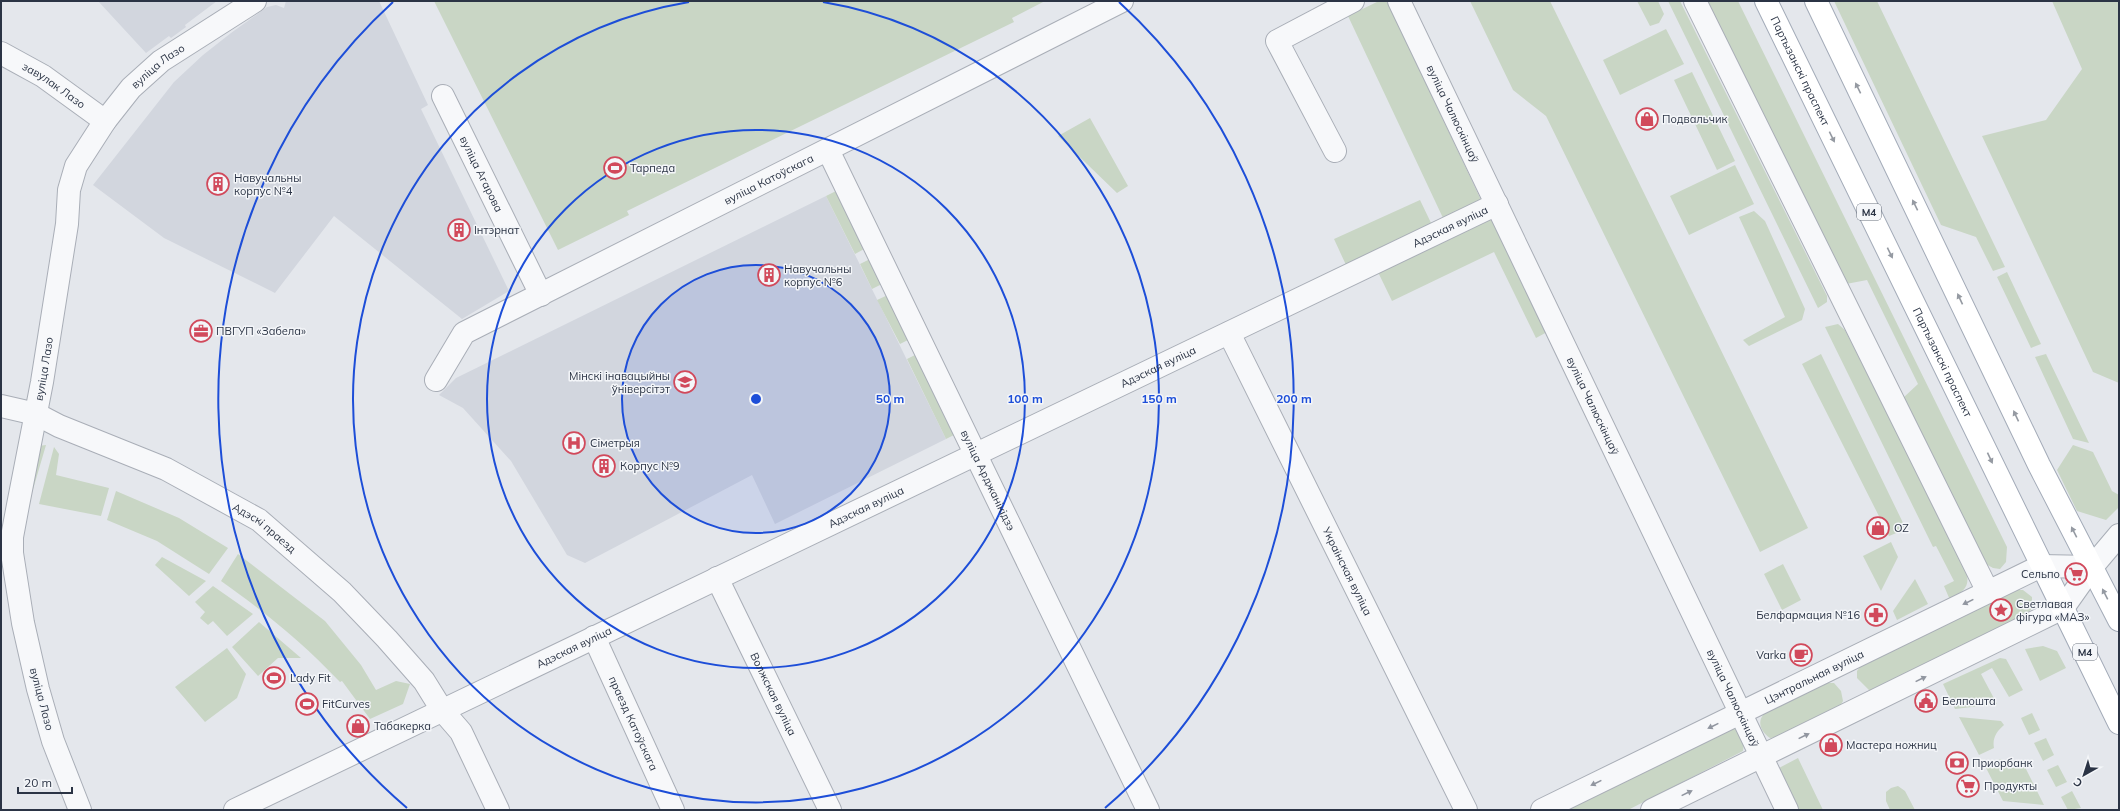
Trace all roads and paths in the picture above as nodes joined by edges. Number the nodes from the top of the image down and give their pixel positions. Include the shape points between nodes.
1 (255, 1) edge
2 (1122, 1) edge
3 (1353, 1) edge
4 (1399, 1) edge
5 (1695, 1) edge
6 (1766, 1) edge
7 (1816, 1) edge
8 (1, 53) edge
9 (443, 96) dead end
10 (105, 121) junction
11 (828, 150) junction
12 (1335, 151) dead end
13 (1497, 204) junction
14 (541, 295) junction
15 (1229, 333) junction
16 (436, 380) dead end
17 (1, 406) edge
18 (36, 414) junction
19 (976, 454) junction
20 (2119, 535) edge
21 (2041, 566) junction
22 (2092, 567) junction
23 (717, 578) junction
24 (1988, 592) junction
25 (2063, 608) junction
26 (2119, 620) edge
27 (594, 637) junction
28 (442, 710) junction
29 (1740, 713) junction
30 (2119, 723) edge
31 (1761, 757) junction
32 (80, 810) edge
33 (235, 810) edge
34 (498, 810) edge
35 (673, 810) edge
36 (830, 810) edge
37 (1148, 810) edge
38 (1466, 810) edge
39 (1542, 810) edge
40 (1652, 810) edge
41 (1786, 810) edge

1 - 10 street, вуліца Лазо via 161,61 131,88
2 - 11 street, вуліца Катоўскага
3 - 12 street via 1277,41
4 - 13 street, вуліца Чалюскінцаў
5 - 24 street
6 -> 21 main road, Партызанскі праспект / М4
22 -> 7 main road via 2039,465
8 - 10 street, завулак Лазо via 43,76
9 - 14 street, вуліца Агарова
10 - 18 street, вуліца Лазо via 76,166 69,190 67,224
11 - 14 street, вуліца Катоўскага
11 - 19 street, вуліца Арджанікідзэ
13 - 15 street, Адэская вуліца
13 - 29 street, вуліца Чалюскінцаў
14 - 16 street, вуліца Катоўскага via 464,333
15 - 19 street, Адэская вуліца
15 - 38 street, Украінская вуліца
17 - 18 street, Адэскі праезд
18 - 28 street, Адэскі праезд via 59,426 166,469 259,520 342,592 424,681
18 - 32 street, вуліца Лазо via 12,537 13,560 23,623 38,689 53,741
19 - 23 street, Адэская вуліца
19 - 37 street, вуліца Арджанікідзэ
20 - 22 street
21 - 22 street, Цэнтральная вуліца
21 - 24 street, Цэнтральная вуліца
21 - 25 main road, Партызанскі праспект / М4
22 - 25 street
26 -> 22 main road
23 - 27 street, Адэская вуліца
23 - 36 street, Волжская вуліца
24 -> 29 street, Цэнтральная вуліца
25 - 30 main road, Партызанскі праспект / М4
31 -> 25 street
27 - 28 street, Адэская вуліца
27 - 35 street, праезд Катоўскага
28 - 33 street, Адэская вуліца
28 - 34 street via 460,732
29 - 31 street, вуліца Чалюскінцаў
29 -> 39 street, Цэнтральная вуліца
40 -> 31 street
31 - 41 street, вуліца Чалюскінцаў

